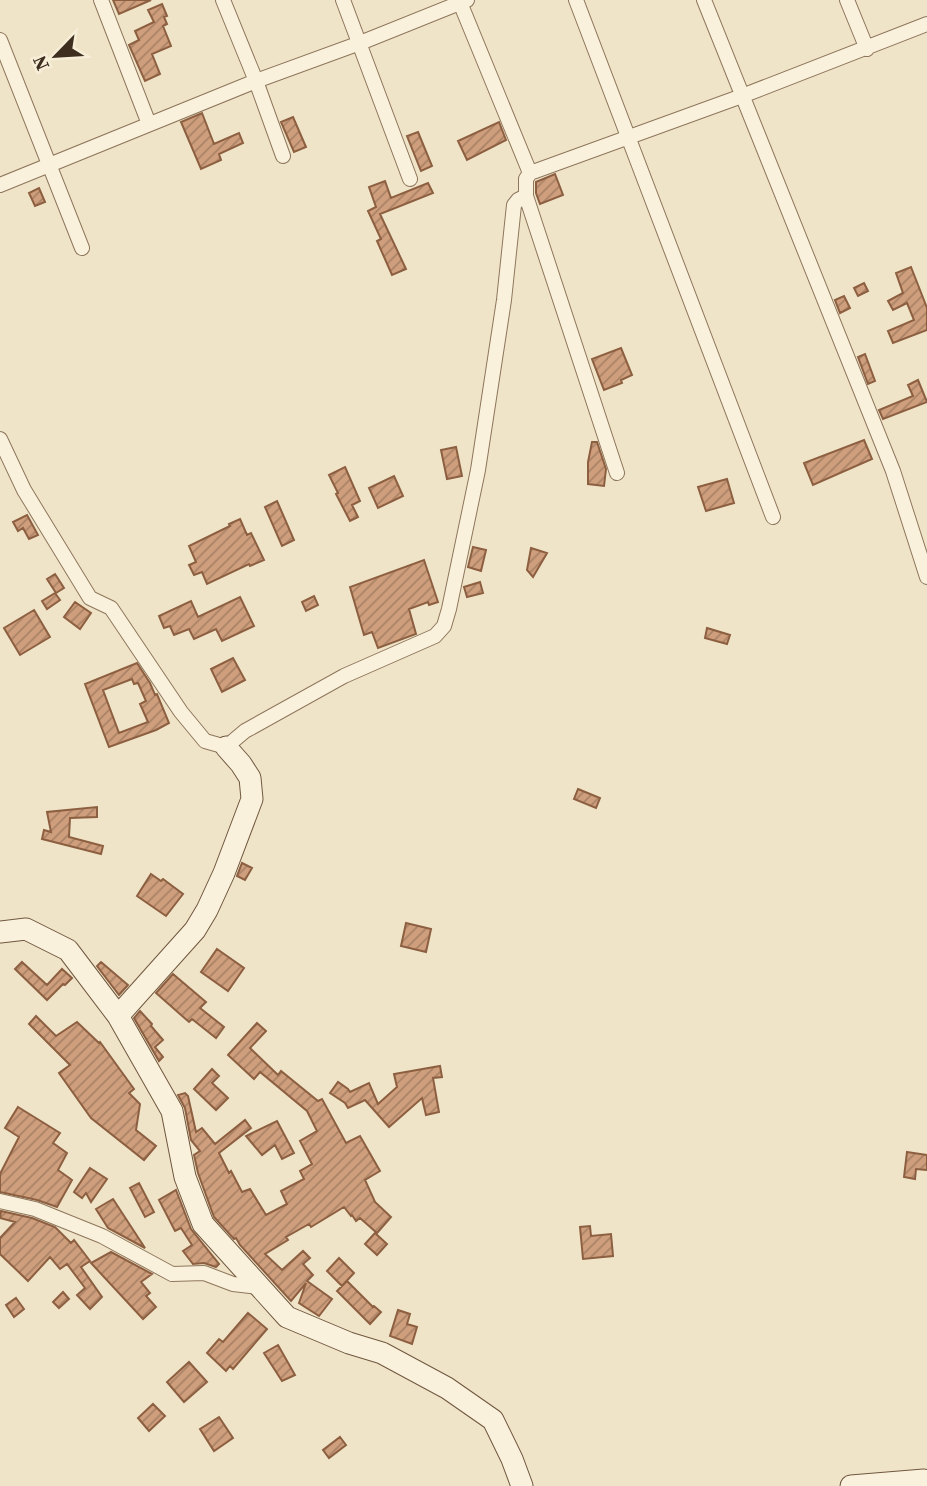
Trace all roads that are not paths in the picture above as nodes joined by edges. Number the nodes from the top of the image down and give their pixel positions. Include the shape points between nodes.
1 (101, 0) edge
2 (223, 0) edge
3 (342, 0) edge
4 (576, 0) edge
5 (704, 0) edge
6 (847, 0) edge
7 (462, 1) edge
8 (927, 24) edge
9 (0, 40) edge
10 (360, 43) junction
11 (867, 49) junction
12 (256, 81) junction
13 (742, 96) junction
14 (149, 124) junction
15 (628, 137) junction
16 (283, 156) dead end
17 (48, 164) junction
18 (530, 173) junction
19 (410, 179) dead end
20 (0, 185) edge
21 (526, 196) junction
22 (82, 248) dead end
23 (0, 439) edge
24 (617, 473) dead end
25 (773, 517) dead end
26 (927, 577) edge
27 (226, 747) junction
28 (0, 932) edge
29 (118, 1016) junction
30 (0, 1201) edge
31 (259, 1287) junction
32 (927, 1482) edge
33 (522, 1486) edge
34 (851, 1486) edge

1 - 14 street
2 - 12 street
3 - 10 street
4 - 15 street
5 - 13 street
6 - 11 street
7 - 10 street
7 - 18 street
8 - 11 street
9 - 17 street
10 - 12 street
10 - 19 street
11 - 13 street
12 - 14 street
12 - 16 street
13 - 15 street
13 - 26 street via 893,471
14 - 17 street
15 - 18 street
15 - 25 street
17 - 20 street
17 - 22 street
18 - 21 street
21 - 24 street
21 - 27 street via 514,205 478,470 444,626 435,636 344,676 245,731
23 - 27 street via 24,490 90,598 111,608 205,741
27 - 29 street via 250,778 252,799 224,873 195,930
28 - 29 street via 26,929 68,950
29 - 31 street via 172,1111 185,1177 203,1224
30 - 31 street via 35,1209 102,1236 172,1274 204,1273 233,1284
31 - 33 street via 287,1317 382,1353 447,1388 493,1420
32 - 34 street

